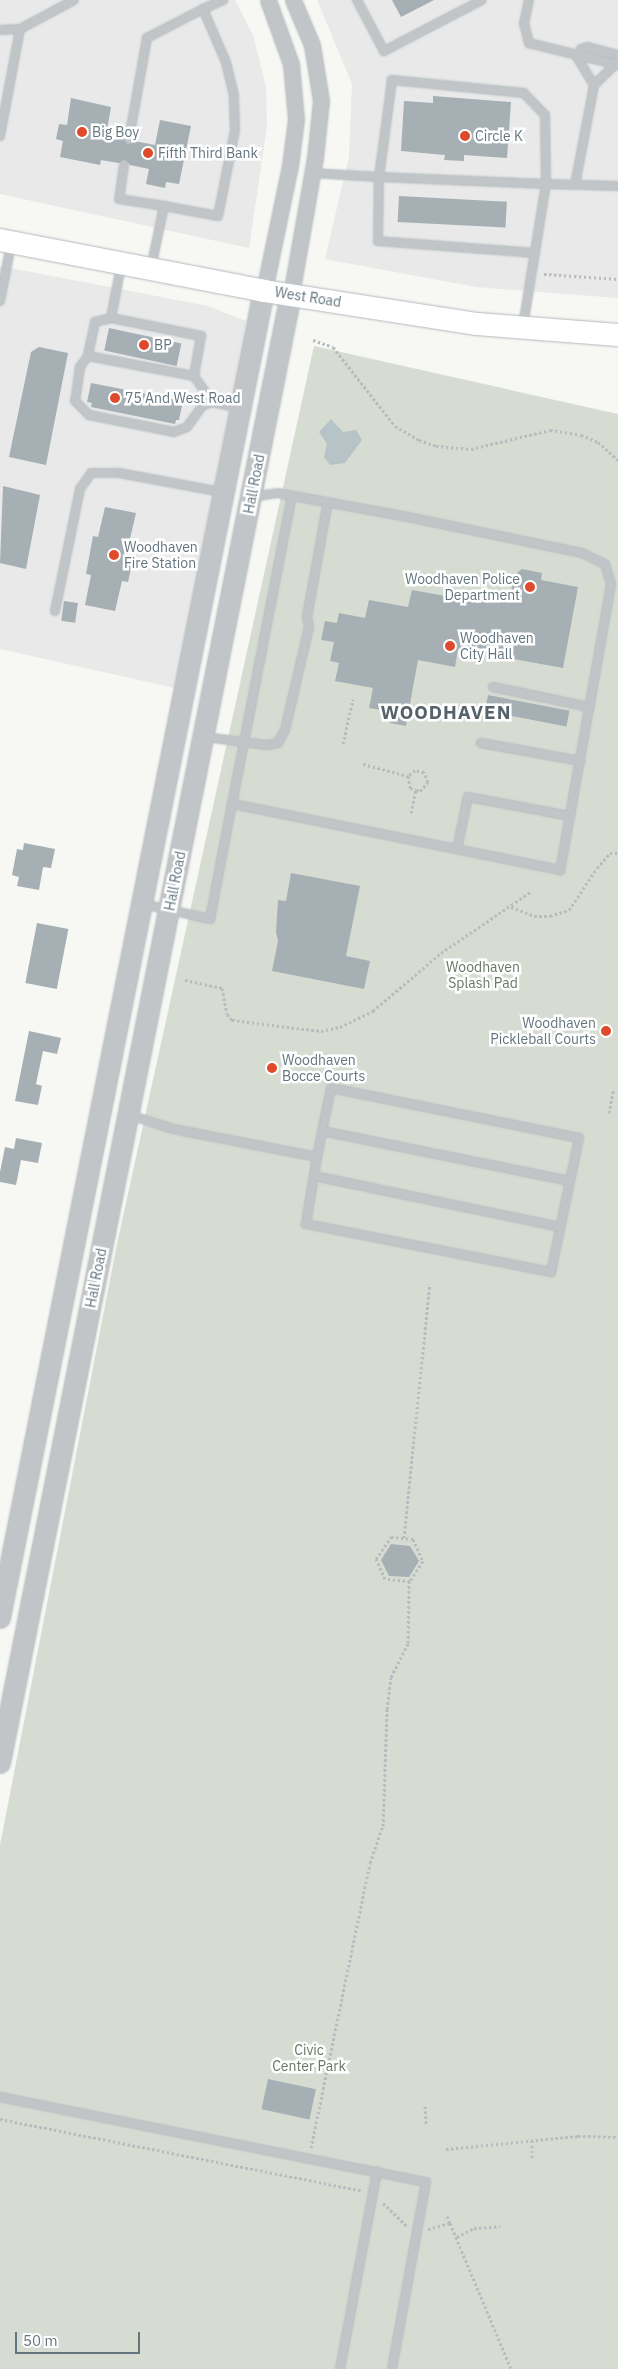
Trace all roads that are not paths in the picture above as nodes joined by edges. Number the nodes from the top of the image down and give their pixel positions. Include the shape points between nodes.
1 (74, 0) edge
2 (223, 0) edge
3 (268, 0) edge
4 (293, 0) edge
5 (357, 0) edge
6 (482, 0) edge
7 (529, 0) edge
8 (202, 9) junction
9 (20, 29) junction
10 (0, 30) edge
11 (618, 55) edge
12 (577, 57) junction
13 (618, 64) edge
14 (594, 85) junction
15 (296, 119) junction
16 (320, 120) junction
17 (0, 131) edge
18 (129, 139) dead end
19 (124, 165) dead end
20 (312, 173) junction
21 (378, 177) junction
22 (546, 184) junction
23 (575, 185) junction
24 (618, 186) edge
25 (164, 206) junction
26 (6, 241) edge
27 (535, 253) junction
28 (121, 264) junction
29 (150, 270) junction
30 (264, 291) junction
31 (291, 295) junction
32 (0, 301) edge
33 (111, 318) junction
34 (523, 328) junction
35 (618, 335) edge
36 (88, 356) junction
37 (194, 376) junction
38 (212, 402) junction
39 (240, 408) junction
40 (268, 413) junction
41 (224, 492) junction
42 (292, 496) junction
43 (252, 497) junction
44 (328, 502) junction
45 (55, 611) dead end
46 (492, 687) dead end
47 (590, 706) junction
48 (176, 731) junction
49 (203, 737) junction
50 (244, 742) junction
51 (481, 743) dead end
52 (580, 761) junction
53 (232, 804) junction
54 (570, 816) junction
55 (457, 849) junction
56 (142, 904) junction
57 (169, 910) junction
58 (101, 1109) junction
59 (128, 1114) junction
60 (322, 1131) junction
61 (317, 1157) junction
62 (314, 1176) junction
63 (570, 1181) junction
64 (560, 1227) junction
65 (33, 1449) junction
66 (61, 1454) junction
67 (0, 1618) edge
68 (0, 1763) edge
69 (0, 2097) edge
70 (377, 2171) junction
71 (340, 2369) edge
72 (392, 2369) edge

1 - 9 lane
2 - 8 lane
3 - 15 street, Hall Road via 291,64
4 - 16 street, Hall Road via 317,63
5 - 6 lane via 384,51
7 - 12 lane via 524,23 529,43
8 - 18 lane via 148,38
8 - 25 lane via 225,60 234,95 234,130 220,207 218,216
9 - 10 lane
9 - 17 lane
11 - 12 lane via 588,47 581,49
12 - 13 lane
12 - 14 lane
13 - 14 lane
14 - 23 lane
15 - 16 street
15 - 30 street, Hall Road via 290,166
16 - 20 street, Hall Road
19 - 25 lane via 119,199
20 - 21 lane
20 - 31 street, Hall Road
21 - 22 lane
21 - 22 lane via 392,80 524,93 545,116
21 - 27 lane via 378,241
22 - 23 lane
22 - 27 lane
23 - 24 lane
25 - 29 lane
26 - 28 main road, West Road
26 - 32 lane
27 - 34 lane
28 - 29 main road, West Road
28 - 33 lane
29 - 30 main road, West Road
30 - 31 main road, West Road
30 - 39 street, Hall Road
31 - 34 main road, West Road
31 - 40 street, Hall Road
33 - 36 lane via 95,322
33 - 37 lane via 201,336
34 - 35 main road, West Road
36 - 37 lane
36 - 38 lane via 80,366 75,401 89,415 174,432 187,427 202,406
37 - 38 lane
38 - 39 lane
39 - 40 street
39 - 41 street, Hall Road
40 - 43 street, Hall Road
41 - 43 street
41 - 45 lane via 119,473 90,473 80,489
41 - 48 street, Hall Road
42 - 43 lane via 277,493
42 - 44 lane
42 - 50 lane
43 - 49 street, Hall Road
44 - 47 lane via 572,551 605,564 611,585
44 - 50 lane via 307,617 309,627 284,730 278,743
46 - 47 lane
47 - 52 lane
48 - 49 street
48 - 56 street, Hall Road
49 - 50 lane
49 - 57 street, Hall Road
50 - 53 lane
51 - 52 lane
52 - 54 lane
53 - 55 lane
53 - 57 lane via 210,919
54 - 55 lane via 468,797
54 - 55 lane via 560,870
56 - 57 lane
56 - 58 street, Hall Road
57 - 59 street, Hall Road
58 - 59 street
58 - 65 street, Hall Road
59 - 61 lane via 173,1128
59 - 66 street, Hall Road
60 - 61 lane
60 - 63 lane
60 - 63 lane via 331,1088 579,1138
61 - 62 lane
62 - 64 lane
62 - 64 lane via 306,1224 551,1272
63 - 64 lane
65 - 66 street
65 - 67 street, Hall Road
66 - 68 street, Hall Road
69 - 70 lane
70 - 71 lane
70 - 72 lane via 426,2182

